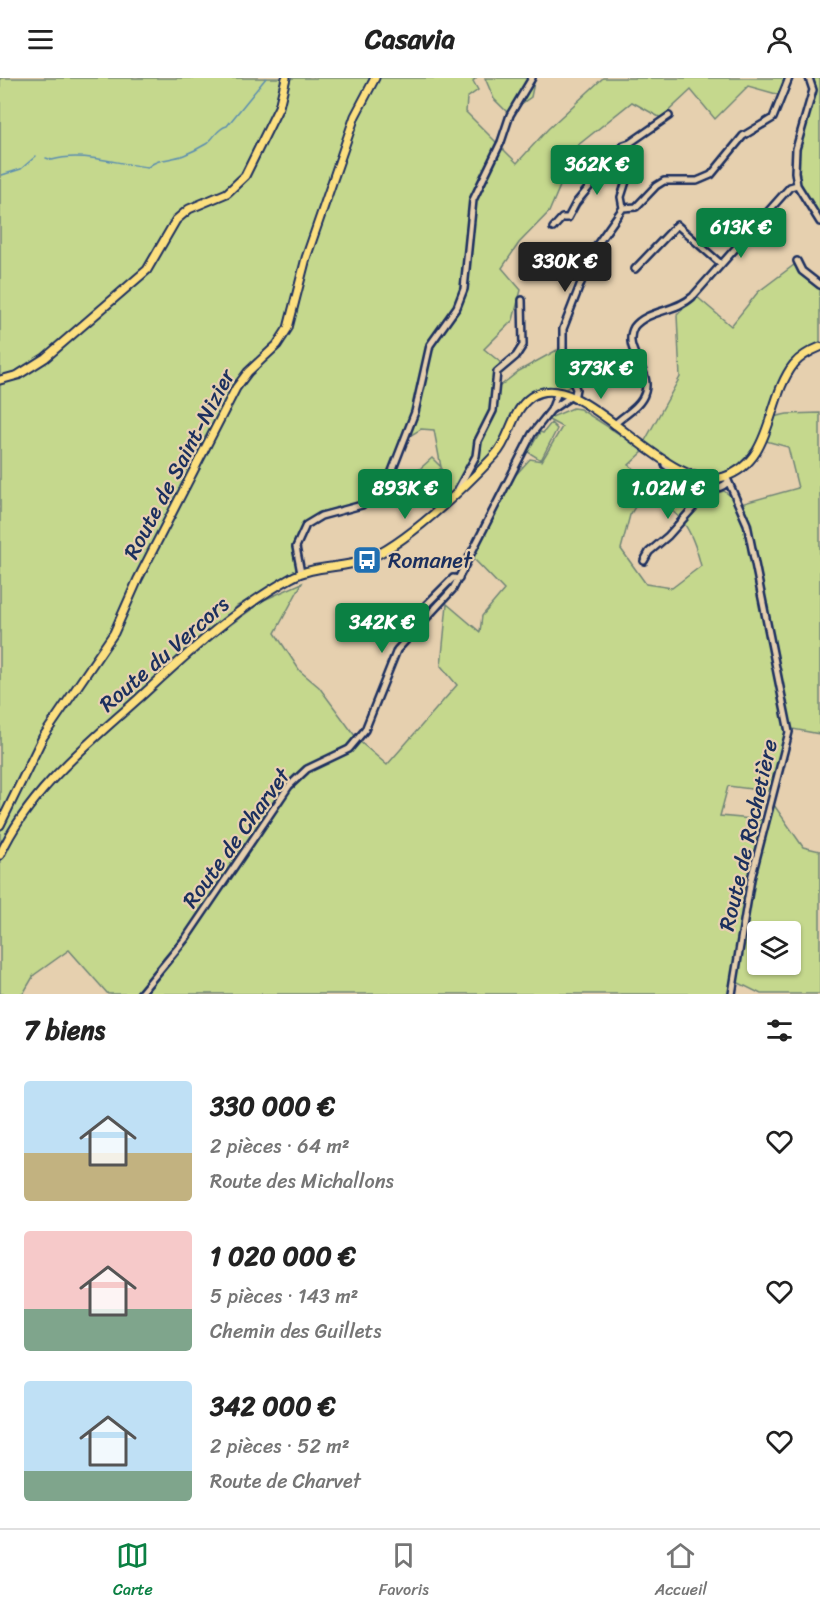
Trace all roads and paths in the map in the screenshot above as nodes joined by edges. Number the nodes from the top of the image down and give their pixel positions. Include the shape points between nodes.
1 (286, 78) edge
2 (375, 78) edge
3 (532, 78) edge
4 (789, 78) edge
5 (809, 78) edge
6 (669, 116) dead end
7 (630, 143) junction
8 (797, 185) junction
9 (623, 208) junction
10 (820, 222) edge
11 (553, 228) dead end
12 (797, 261) dead end
13 (721, 264) junction
14 (634, 269) dead end
15 (820, 285) edge
16 (522, 300) dead end
17 (820, 347) edge
18 (0, 380) edge
19 (558, 392) junction
20 (572, 398) junction
21 (551, 411) junction
22 (614, 425) junction
23 (664, 460) junction
24 (727, 480) junction
25 (458, 489) junction
26 (710, 489) junction
27 (644, 561) dead end
28 (301, 573) junction
29 (459, 579) junction
30 (426, 605) dead end
31 (0, 825) edge
32 (0, 855) edge
33 (140, 994) edge
34 (732, 994) edge

1 - 18 main road via 279,107 237,186 189,209 176,220 147,270 45,358 18,375
2 - 31 main road, Route de Saint-Nizier via 355,116 306,258 288,328 236,388 114,633 43,737
3 - 28 street via 510,115 473,200 464,289 457,307 430,345 415,412 389,479 362,505 321,516 306,525 296,548
4 - 9 street via 773,118 741,139 711,175 697,181 664,181 636,207
5 - 8 street via 813,90 795,153
6 - 7 street
7 - 9 street via 628,175 620,201
7 - 11 street via 624,145 576,203 568,218 562,218
8 - 10 street
8 - 13 street via 790,187
9 - 20 street via 594,249 563,329 563,360 576,389
12 - 15 street via 802,271
13 - 14 street via 677,225
13 - 22 street via 686,303 634,327 631,342 647,388 639,404
16 - 25 street via 523,345 497,372 490,417 476,456
17 - 24 main road via 793,365 758,448
19 - 20 main road
19 - 21 street, Route de Charvet
19 - 25 main road, Route du Vercors via 539,393 526,401 499,451
20 - 21 street, Route de Charvet
20 - 22 main road
21 - 29 street, Route de Charvet via 532,434
22 - 23 main road
23 - 24 main road via 699,478
23 - 26 street via 678,474
24 - 26 street via 719,488
24 - 34 street, Route de Rochetière via 747,524 789,726 751,879
25 - 28 main road, Route du Vercors via 392,547 361,562
26 - 27 street
28 - 32 main road, Route du Vercors via 217,627 66,765 23,815
29 - 30 street via 453,578
29 - 33 street, Route de Charvet via 396,650 358,740 349,749 307,769 289,786 186,938

